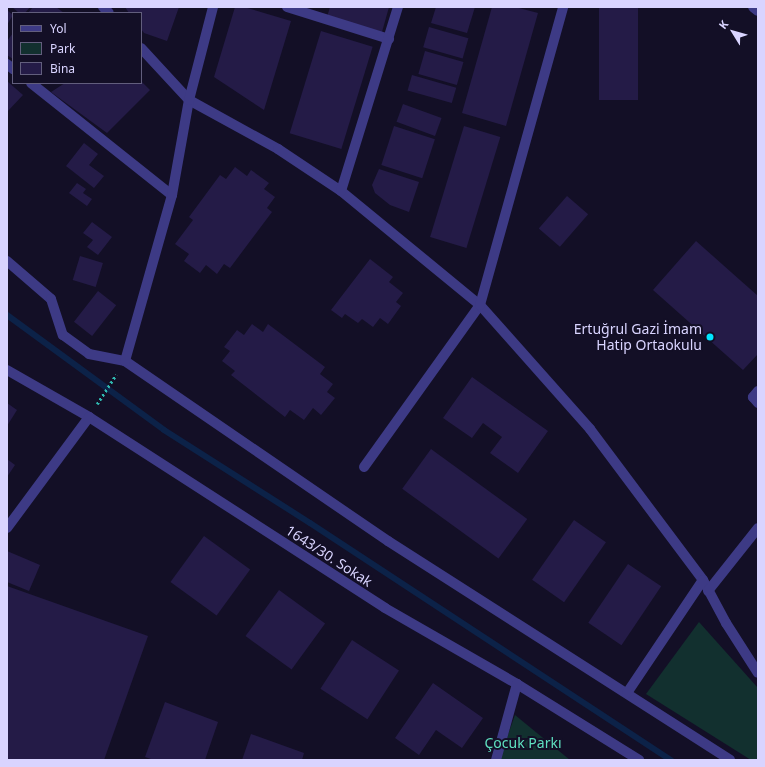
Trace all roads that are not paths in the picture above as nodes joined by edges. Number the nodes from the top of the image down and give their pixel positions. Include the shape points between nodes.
1 (213, 7) edge
2 (287, 7) edge
3 (398, 7) edge
4 (563, 7) edge
5 (753, 7) edge
6 (758, 11) edge
7 (389, 39) junction
8 (142, 49) edge
9 (32, 84) edge
10 (189, 100) junction
11 (341, 191) junction
12 (172, 195) junction
13 (7, 261) edge
14 (480, 305) junction
15 (123, 365) junction
16 (7, 370) edge
17 (758, 391) edge
18 (758, 403) edge
19 (89, 417) junction
20 (364, 467) dead end
21 (7, 528) edge
22 (758, 528) edge
23 (703, 580) junction
24 (708, 591) junction
25 (758, 673) edge
26 (517, 684) junction
27 (627, 693) junction
28 (496, 760) edge
29 (639, 760) edge
30 (730, 760) edge

1 - 10 street
2 - 7 street
3 - 7 street
4 - 14 street
5 - 6 street
7 - 11 street
8 - 10 street
9 - 12 street
10 - 11 street via 278,148
10 - 12 street
11 - 14 street
12 - 15 street
13 - 15 street via 51,298 63,335 89,354
14 - 20 street
14 - 23 street via 590,429
15 - 27 street via 388,541
16 - 19 street, 1643/30. Sokak
17 - 18 street via 753,397
19 - 21 street
19 - 26 street, 1643/30. Sokak via 384,608
22 - 24 street
23 - 24 street
23 - 27 street
24 - 25 street
26 - 28 street
26 - 29 street, 1643/30. Sokak
27 - 30 street

